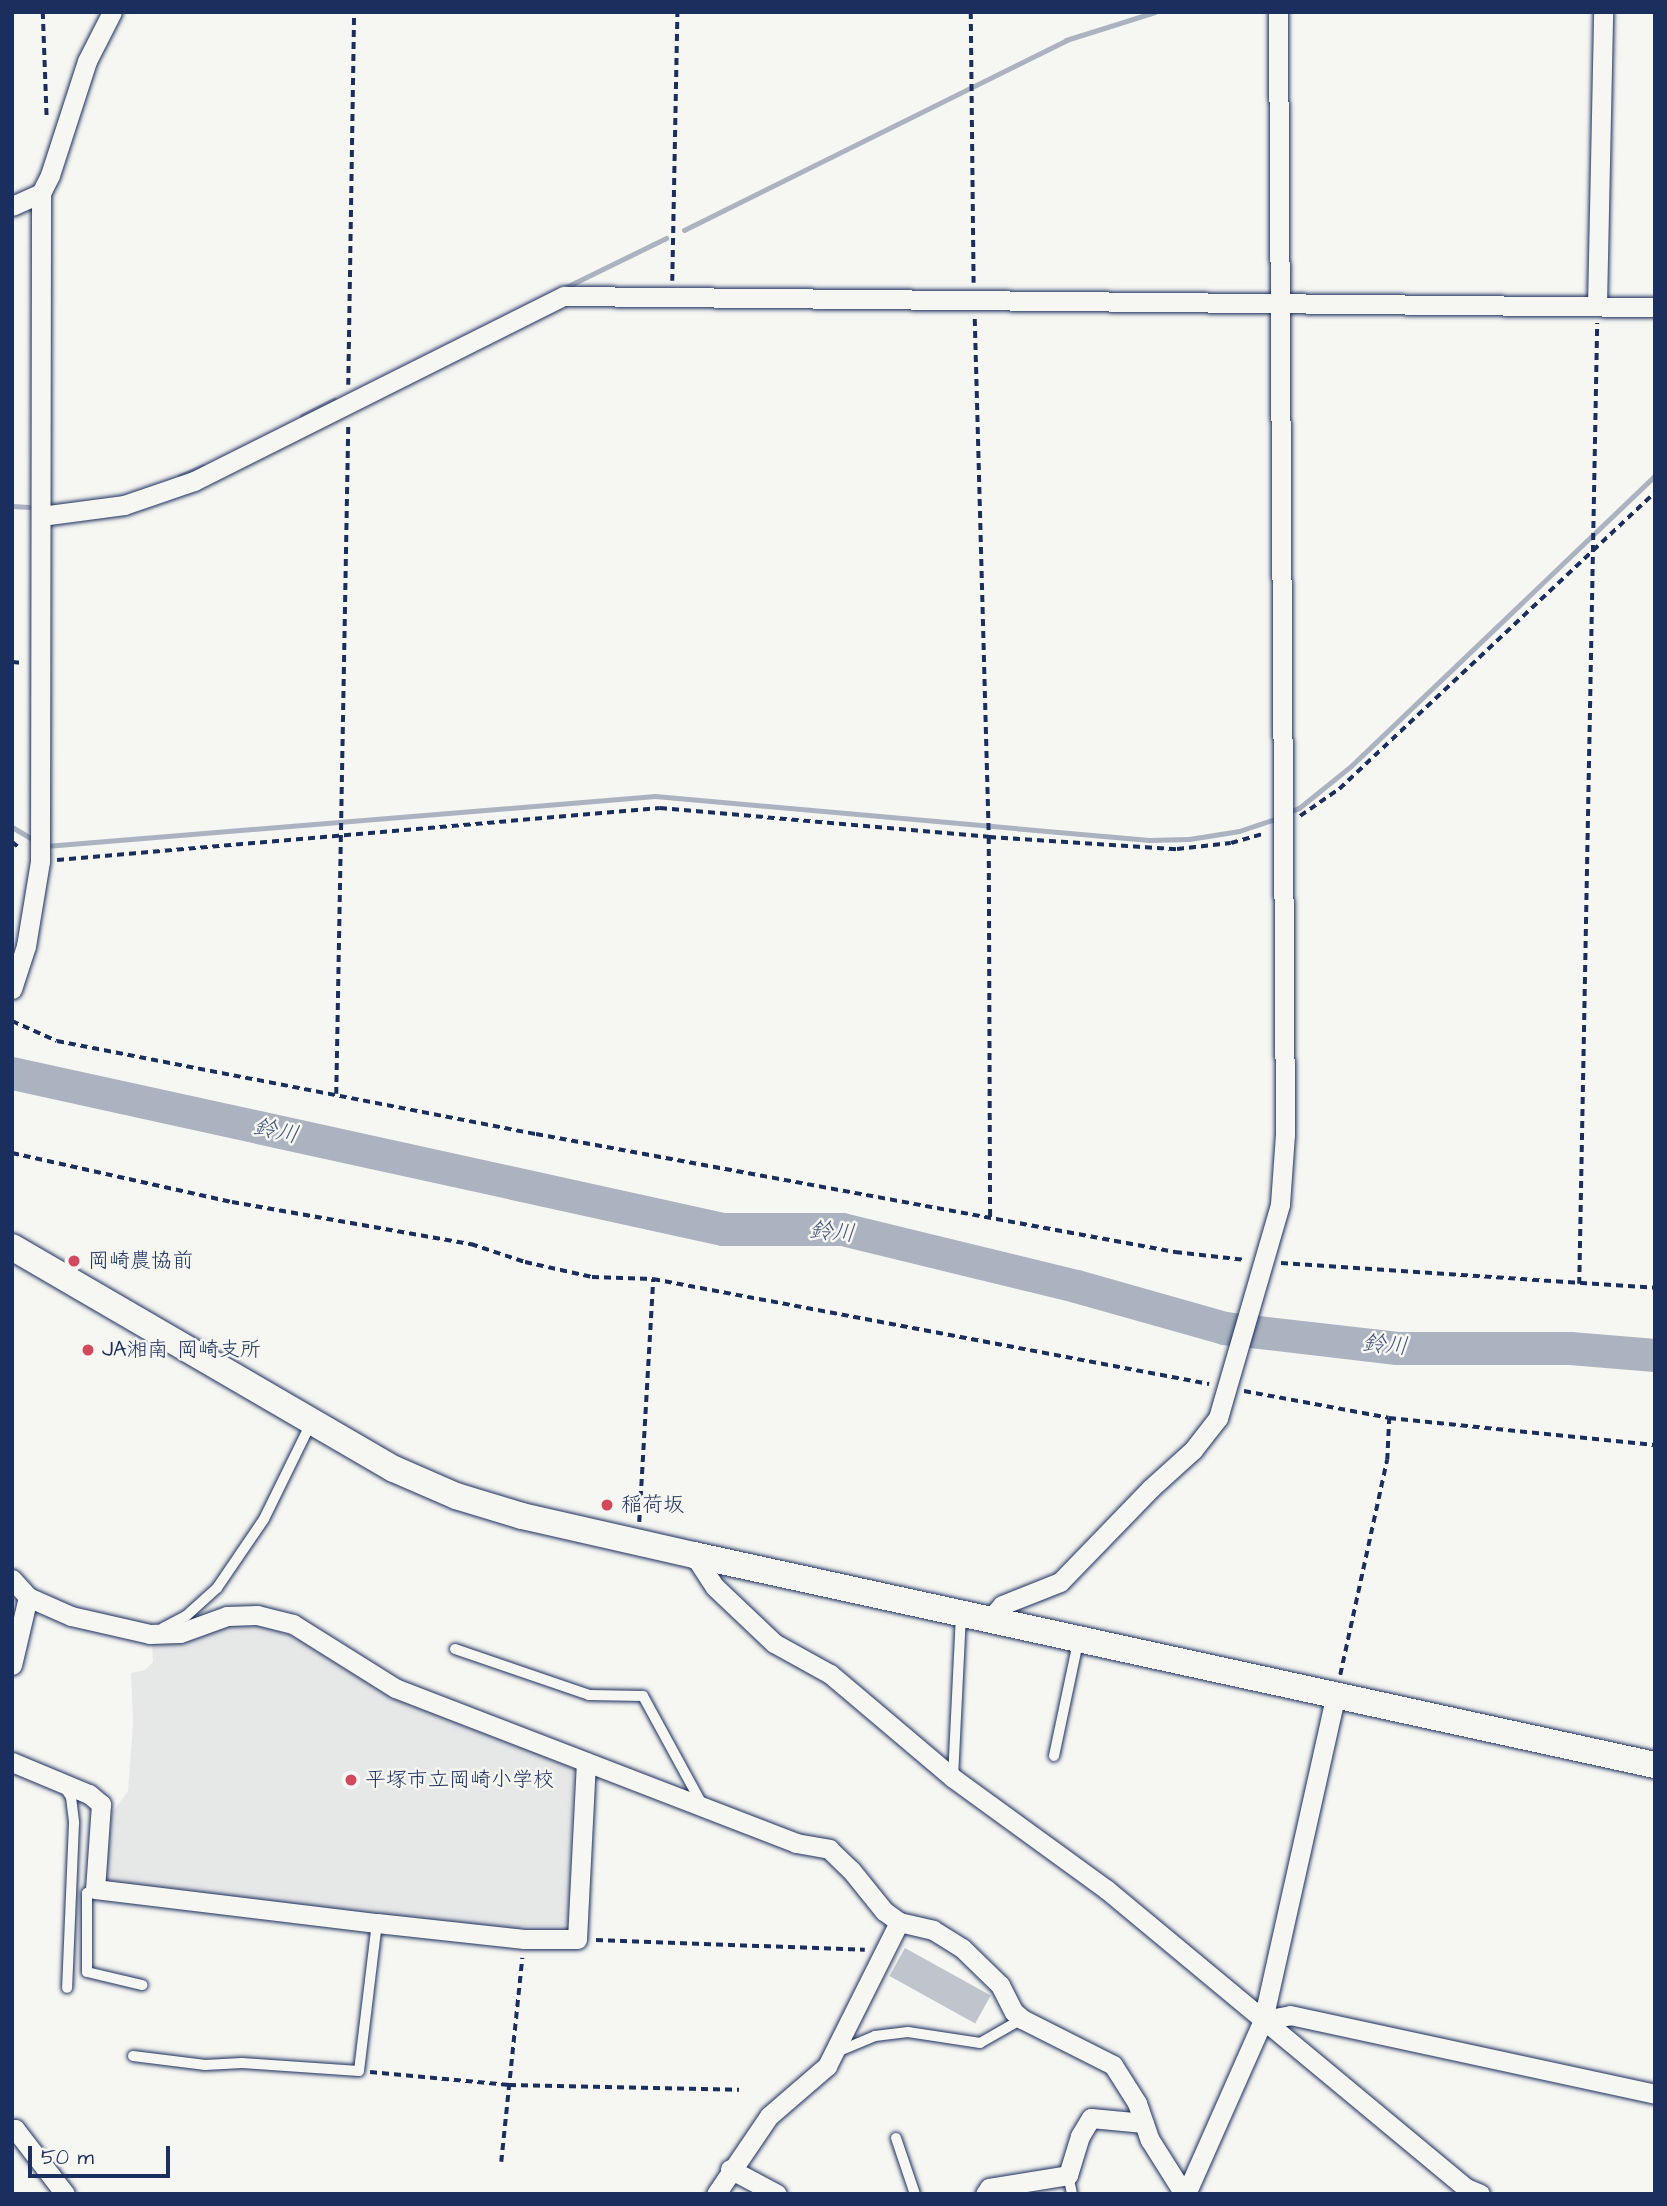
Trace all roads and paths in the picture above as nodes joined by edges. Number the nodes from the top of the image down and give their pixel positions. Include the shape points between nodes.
1 (43, 12) edge
2 (112, 12) edge
3 (354, 12) edge
4 (677, 12) edge
5 (971, 12) edge
6 (1278, 12) edge
7 (1603, 12) edge
8 (47, 121) dead end
9 (40, 193) junction
10 (12, 206) edge
11 (672, 297) junction
12 (975, 302) junction
13 (1279, 305) junction
14 (1597, 306) junction
15 (1655, 307) edge
16 (348, 402) junction
17 (1655, 492) edge
18 (41, 516) junction
19 (1594, 548) junction
20 (1283, 824) junction
21 (340, 835) junction
22 (989, 837) junction
23 (40, 861) junction
24 (12, 989) edge
25 (12, 1021) edge
26 (336, 1094) junction
27 (12, 1153) edge
28 (990, 1217) junction
29 (12, 1247) edge
30 (1262, 1262) junction
31 (653, 1279) junction
32 (1579, 1285) junction
33 (1655, 1288) edge
34 (1226, 1386) junction
35 (1390, 1418) junction
36 (312, 1422) junction
37 (1655, 1445) edge
38 (638, 1542) junction
39 (694, 1555) junction
40 (13, 1581) edge
41 (28, 1597) junction
42 (961, 1611) junction
43 (990, 1619) junction
44 (150, 1634) junction
45 (1079, 1638) junction
46 (455, 1649) dead end
47 (12, 1665) edge
48 (1336, 1694) junction
49 (1054, 1756) dead end
50 (12, 1762) edge
51 (586, 1762) junction
52 (1655, 1765) edge
53 (953, 1778) junction
54 (61, 1783) junction
55 (704, 1807) junction
56 (95, 1889) junction
57 (899, 1922) junction
58 (377, 1923) junction
59 (524, 1939) junction
60 (577, 1940) junction
61 (885, 1950) junction
62 (142, 1985) dead end
63 (66, 1988) dead end
64 (1022, 2019) junction
65 (1263, 2020) junction
66 (832, 2054) junction
67 (133, 2056) dead end
68 (359, 2071) junction
69 (509, 2085) junction
70 (739, 2090) dead end
71 (1655, 2094) edge
72 (1144, 2123) junction
73 (12, 2129) edge
74 (896, 2138) dead end
75 (501, 2162) dead end
76 (730, 2169) junction
77 (1070, 2184) edge
78 (65, 2194) edge
79 (716, 2194) edge
80 (777, 2194) edge
81 (915, 2194) edge
82 (985, 2194) edge
83 (1185, 2194) edge
84 (1480, 2194) edge

1 - 8 path
2 - 9 street via 87,61
3 - 16 path
4 - 11 path
5 - 12 path
6 - 13 street
7 - 14 street
9 - 10 street
9 - 18 street
11 - 12 street
11 - 16 street via 564,296
12 - 13 street
12 - 22 path
13 - 14 street
13 - 20 street
14 - 15 street
14 - 19 path
16 - 18 street via 156,496
16 - 21 path
17 - 19 path
18 - 23 street
19 - 20 path via 1339,789
19 - 32 path
20 - 22 path via 1231,844 1177,849
20 - 30 street via 1284,1135 1280,1203
21 - 22 path via 660,808
21 - 23 path
21 - 26 path
22 - 28 path
23 - 24 street via 26,946
25 - 26 path via 57,1041
26 - 28 path
27 - 31 path via 232,1202 471,1244 592,1277
28 - 30 path via 1175,1252
29 - 36 street
30 - 32 path
30 - 34 street
31 - 34 path
31 - 38 path
32 - 33 path
34 - 35 path
34 - 43 street via 1218,1418 1193,1450 1060,1582 1002,1605
35 - 37 path
35 - 48 path via 1387,1460
36 - 38 street via 394,1469 456,1496
36 - 44 lane via 264,1518 217,1588 186,1616
38 - 39 street
39 - 42 street
39 - 53 street via 715,1587 774,1643 830,1674
40 - 41 street
41 - 44 street via 71,1616
41 - 47 street
42 - 43 street
42 - 53 lane
43 - 45 street
44 - 51 street via 180,1633 227,1616 257,1615 293,1624 395,1688
45 - 48 street
45 - 49 lane
46 - 55 lane via 589,1695 643,1696
48 - 52 street
48 - 65 street
50 - 54 street
51 - 55 street
51 - 60 street
53 - 65 street via 1106,1889
54 - 56 street via 101,1804
54 - 63 lane via 71,1797 74,1824
55 - 57 street via 796,1843 829,1849
56 - 58 street
56 - 62 lane via 87,1893 87,1972
57 - 61 street
57 - 64 street via 933,1930 962,1948 1000,1985
58 - 59 street
58 - 68 lane
59 - 60 street
59 - 69 path
60 - 61 path
61 - 66 street
64 - 66 lane via 980,2043 908,2032 875,2036
64 - 72 street via 1113,2065
65 - 71 street via 1290,2015
65 - 83 street
65 - 84 street via 1466,2188
66 - 76 street via 827,2066 769,2116
67 - 68 lane via 205,2065
68 - 69 path
69 - 70 path
69 - 75 path
72 - 77 street via 1091,2118 1080,2136
72 - 83 street via 1163,2164
73 - 78 street
74 - 81 lane
76 - 79 street
76 - 80 street
77 - 82 street via 989,2188

